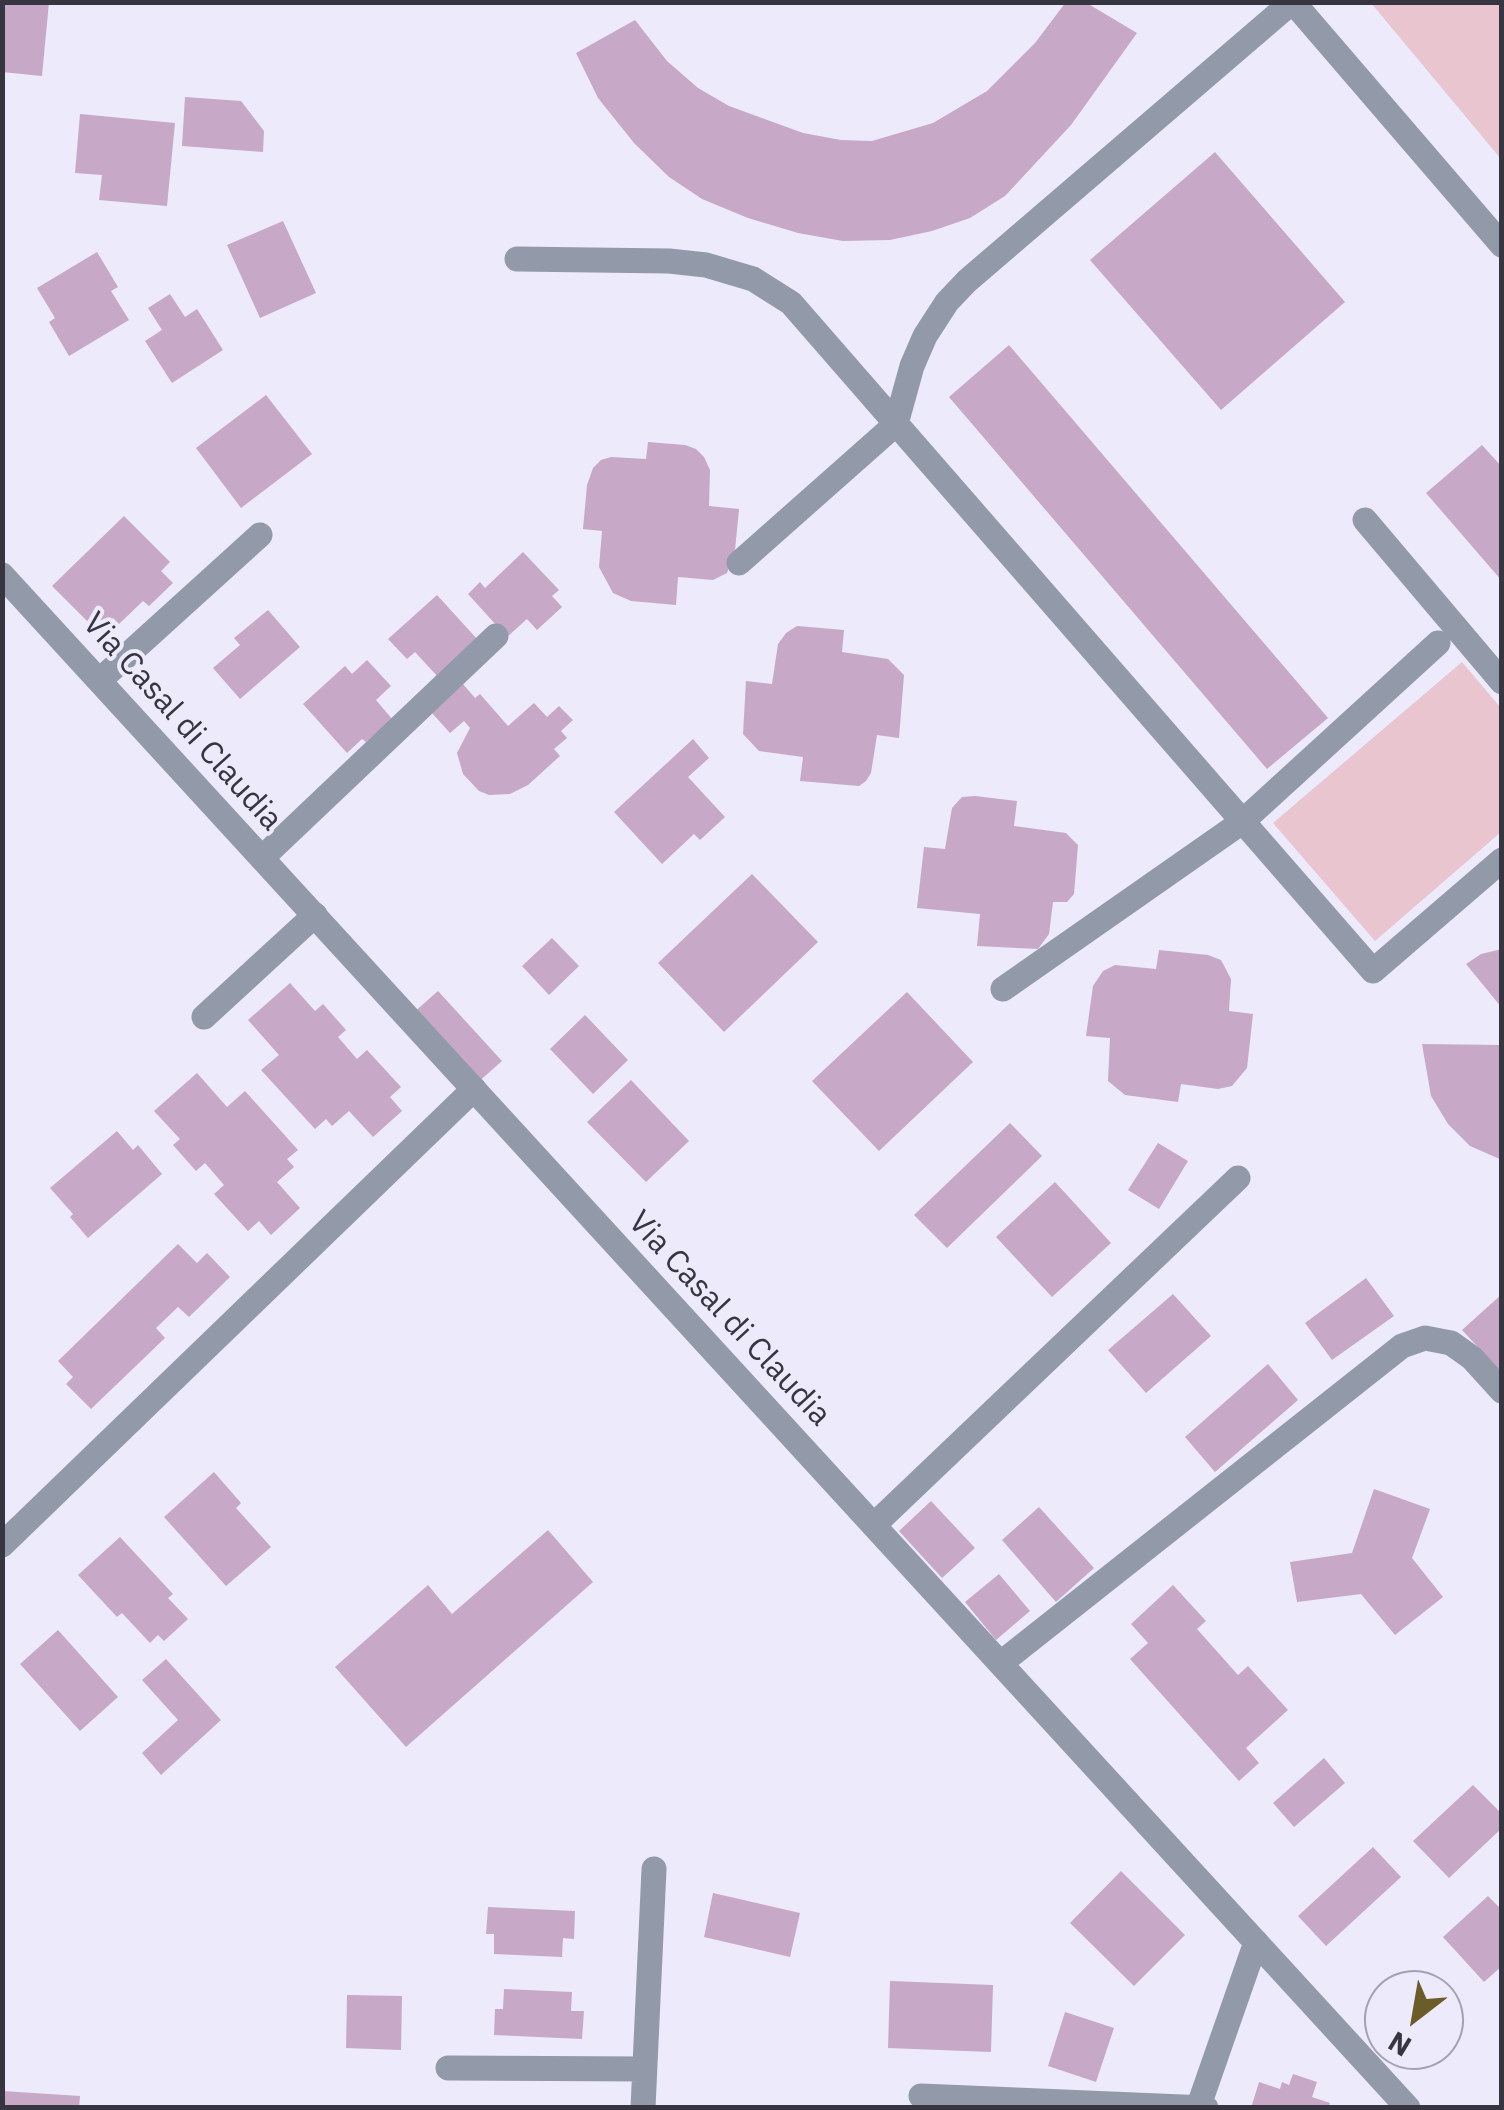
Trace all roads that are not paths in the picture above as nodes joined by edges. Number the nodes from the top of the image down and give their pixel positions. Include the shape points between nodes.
1 (1292, 2) edge
2 (1502, 245) edge
3 (517, 259) dead end
4 (896, 424) junction
5 (1365, 520) dead end
6 (260, 536) dead end
7 (740, 563) dead end
8 (2, 574) edge
9 (496, 636) dead end
10 (1438, 643) dead end
11 (100, 680) junction
12 (1502, 682) edge
13 (1242, 822) junction
14 (262, 858) junction
15 (1502, 860) edge
16 (315, 915) junction
17 (1004, 989) dead end
18 (204, 1017) dead end
19 (474, 1089) junction
20 (1238, 1178) dead end
21 (1502, 1391) edge
22 (874, 1525) junction
23 (2, 1545) edge
24 (1000, 1663) junction
25 (654, 1868) dead end
26 (1256, 1942) junction
27 (448, 2068) dead end
28 (644, 2069) junction
29 (921, 2096) dead end
30 (1201, 2107) edge
31 (642, 2108) edge
32 (1408, 2108) edge

1 - 2 street
1 - 4 street via 966,281 925,336
3 - 4 street via 686,262 753,280 807,319
4 - 7 street
4 - 13 street
5 - 12 street
6 - 11 street
8 - 11 street, Via Casal di Claudia
9 - 14 street
10 - 13 street
11 - 14 street, Via Casal di Claudia
13 - 15 street via 1372,971
13 - 17 street
14 - 16 street, Via Casal di Claudia
16 - 18 street
16 - 19 street, Via Casal di Claudia
19 - 22 street, Via Casal di Claudia
19 - 23 street
20 - 22 street
21 - 24 street via 1451,1343 1424,1338 1402,1346
22 - 24 street, Via Casal di Claudia
24 - 26 street, Via Casal di Claudia
25 - 28 street
26 - 30 street
26 - 32 street, Via Casal di Claudia
27 - 28 street
28 - 31 street
29 - 30 street

